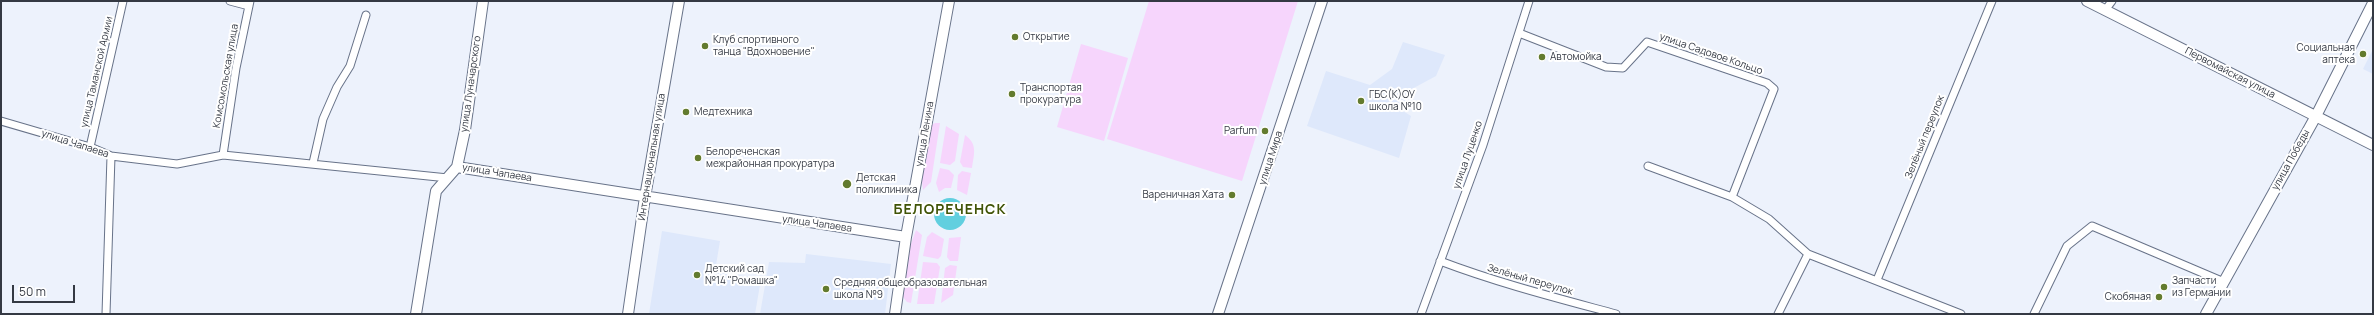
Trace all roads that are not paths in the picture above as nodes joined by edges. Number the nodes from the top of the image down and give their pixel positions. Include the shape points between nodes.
1 (123, 1) edge
2 (230, 1) edge
3 (483, 1) edge
4 (679, 1) edge
5 (949, 1) edge
6 (1322, 1) edge
7 (1529, 1) edge
8 (1992, 1) edge
9 (2088, 1) edge
10 (2373, 3) edge
11 (250, 4) edge
12 (2109, 5) edge
13 (366, 15) dead end
14 (1519, 33) junction
15 (2316, 116) junction
16 (1, 121) edge
17 (2373, 145) edge
18 (90, 147) junction
19 (223, 155) junction
20 (111, 156) junction
21 (313, 163) junction
22 (1648, 166) dead end
23 (457, 167) junction
24 (448, 178) junction
25 (645, 197) junction
26 (1732, 198) junction
27 (906, 237) junction
28 (1808, 254) junction
29 (1440, 261) junction
30 (1877, 280) junction
31 (2224, 282) junction
32 (106, 314) edge
33 (416, 314) edge
34 (628, 314) edge
35 (895, 314) edge
36 (1218, 314) edge
37 (1421, 314) edge
38 (1616, 314) edge
39 (1778, 314) edge
40 (1961, 314) edge
41 (2034, 314) edge
42 (2206, 314) edge

1 - 18 street, улица Таманской Армии
2 - 11 street
3 - 23 street, улица Луначарского via 465,130
4 - 25 street, Интернациональная улица
5 - 27 street, улица Ленина
6 - 36 street, улица Мира
7 - 14 street, улица Луценко
8 - 30 street, Зелёный переулок
9 - 12 street, Первомайская улица
10 - 15 street, улица Победы
11 - 19 street, Комсомольская улица via 236,68
12 - 15 street, Первомайская улица
13 - 21 street via 350,66 337,86 323,119
14 - 26 street, улица Садовое Кольцо via 1606,67 1623,68 1647,42 1767,83 1774,89
14 - 29 street, улица Луценко via 1483,144
15 - 17 street, Первомайская улица
15 - 31 street, улица Победы
16 - 18 street, улица Чапаева
18 - 20 street, улица Чапаева
19 - 20 street, улица Чапаева via 177,164
19 - 21 street, улица Чапаева
20 - 32 street
21 - 24 street, улица Чапаева
22 - 26 street
23 - 24 street, улица Чапаева
23 - 25 street, улица Чапаева
24 - 33 street via 436,191
25 - 27 street, улица Чапаева
25 - 34 street, Интернациональная улица
26 - 28 street via 1769,219
27 - 35 street, улица Ленина
28 - 30 street
28 - 39 street
29 - 37 street, улица Луценко
29 - 38 street, Зелёный переулок via 1528,290
30 - 40 street
31 - 41 street via 2092,226 2067,246
31 - 42 street, улица Победы

